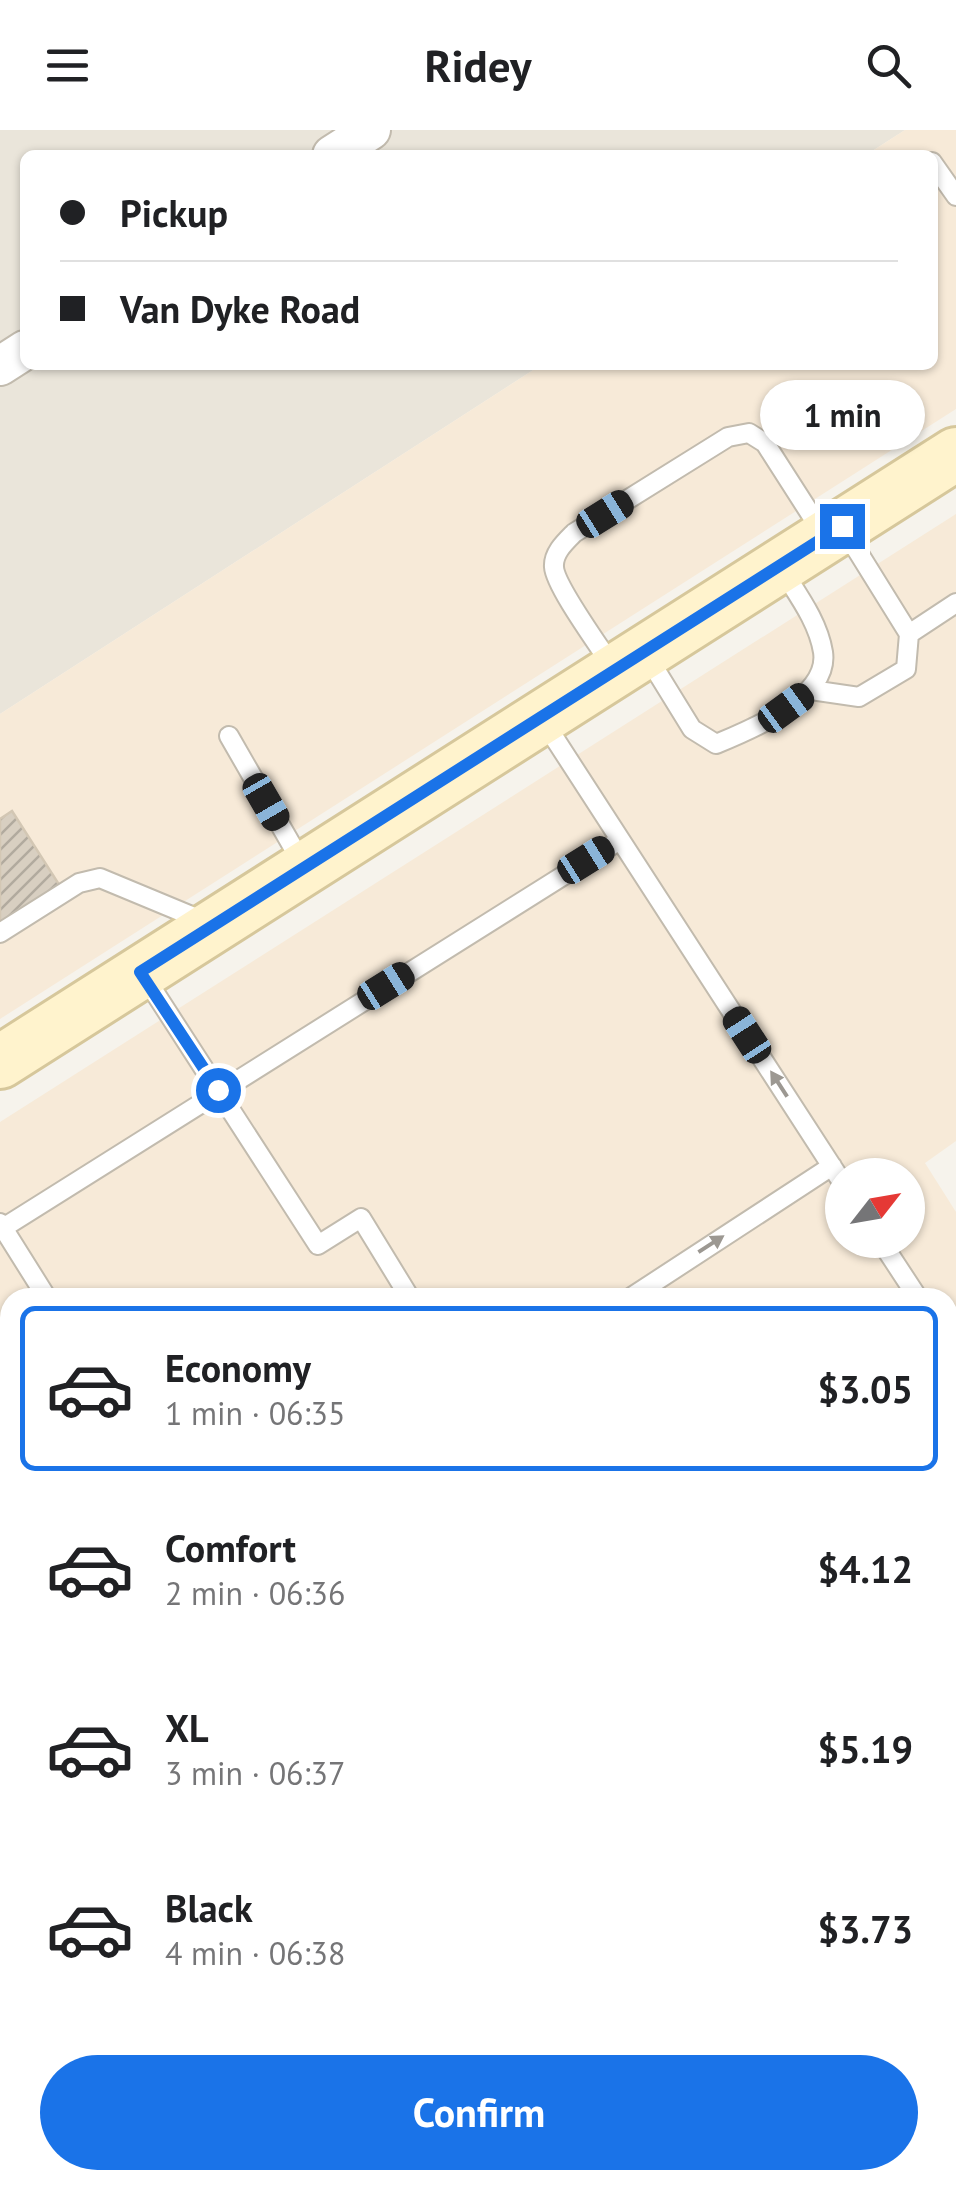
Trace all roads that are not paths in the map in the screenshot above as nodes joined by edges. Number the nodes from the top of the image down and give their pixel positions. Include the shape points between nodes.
1 (372, 130) edge
2 (340, 150) edge
3 (938, 170) edge
4 (956, 196) edge
5 (956, 454) edge
6 (834, 531) junction
7 (779, 566) junction
8 (956, 603) edge
9 (909, 634) junction
10 (630, 661) junction
11 (812, 690) junction
12 (541, 718) junction
13 (228, 736) dead end
14 (620, 840) junction
15 (304, 868) junction
16 (214, 926) junction
17 (0, 933) edge
18 (140, 972) junction
19 (0, 1062) edge
20 (218, 1090) junction
21 (827, 1158) edge
22 (825, 1181) edge
23 (2, 1225) edge
24 (892, 1258) edge
25 (42, 1288) edge
26 (404, 1288) edge
27 (647, 1288) edge
28 (911, 1288) edge

1 - 2 street
3 - 4 lane
5 - 6 main road
6 - 7 main road
6 - 9 lane
6 - 10 lane via 765,442 748,434 728,437 574,533 559,548 554,567 564,590
7 - 10 main road
7 - 11 lane via 811,617 824,656
8 - 9 lane
9 - 11 lane via 906,670 859,697
10 - 11 lane via 692,728 716,744 762,726
10 - 12 main road
12 - 14 lane
12 - 15 main road
13 - 15 lane
14 - 20 lane
21 -> 14 lane
15 - 16 main road
16 - 17 lane via 100,878 80,883
16 - 18 main road
18 - 19 main road
18 - 20 lane
20 - 23 lane
20 - 26 lane via 318,1246 362,1218
27 -> 22 lane
23 - 25 lane
24 - 28 lane

